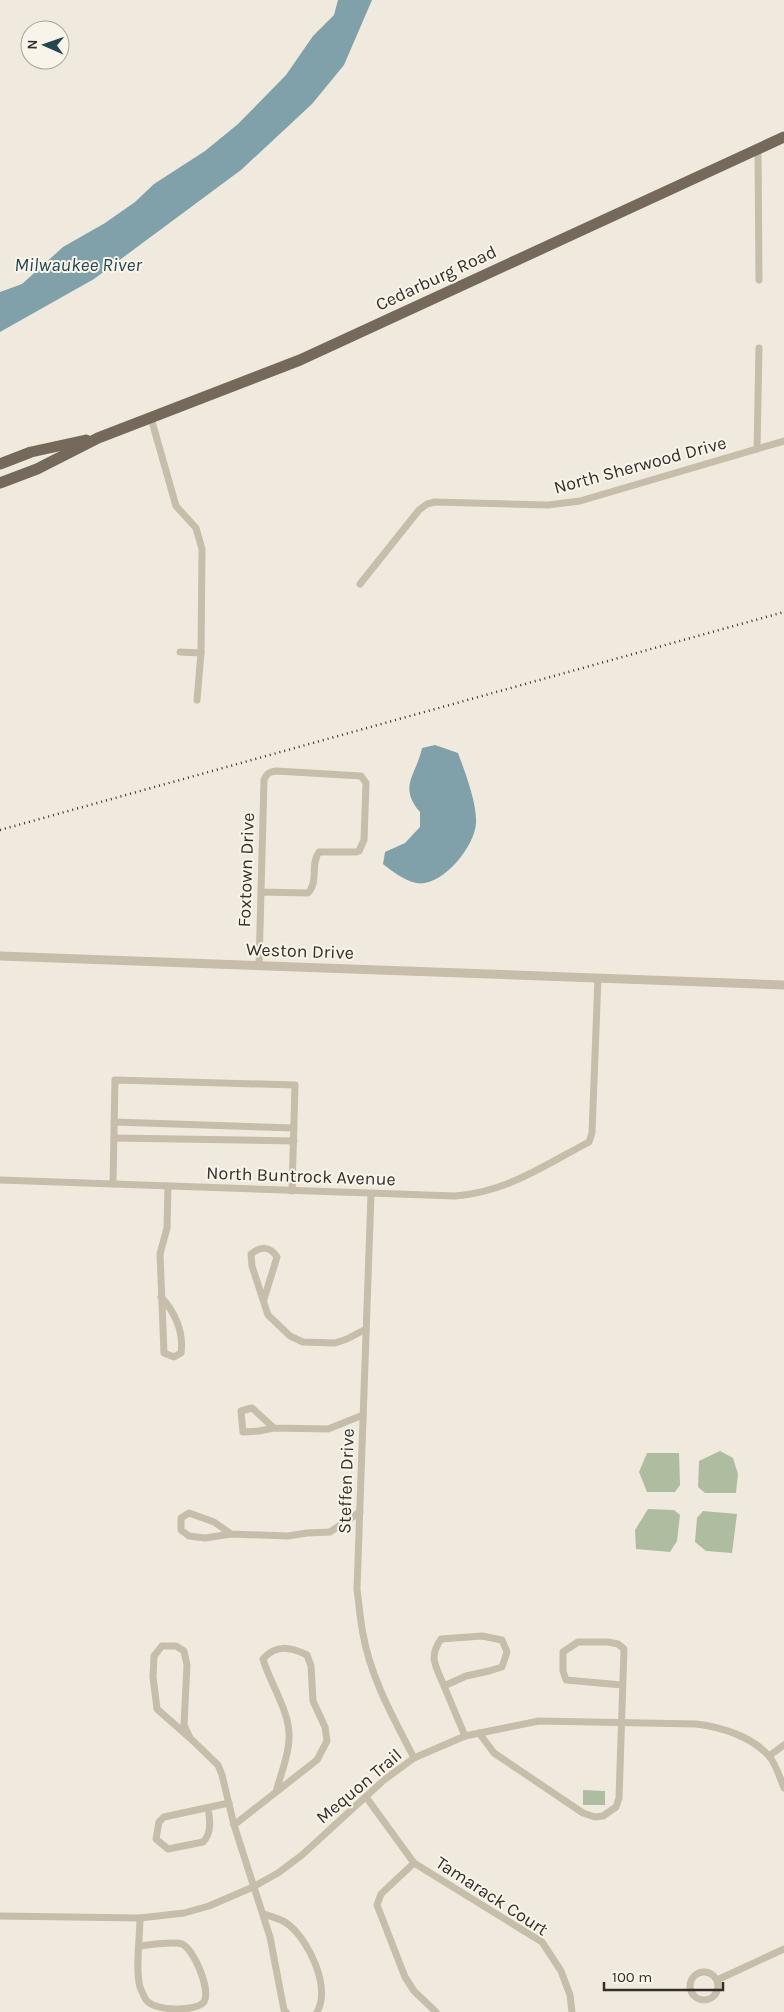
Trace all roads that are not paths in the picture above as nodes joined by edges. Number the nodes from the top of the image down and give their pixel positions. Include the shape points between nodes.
1 (784, 137) edge
2 (758, 149) junction
3 (759, 280) dead end
4 (759, 348) dead end
5 (151, 418) junction
6 (98, 438) junction
7 (784, 441) edge
8 (757, 449) junction
9 (0, 464) edge
10 (0, 482) edge
11 (360, 584) dead end
12 (180, 652) dead end
13 (201, 653) junction
14 (198, 700) dead end
15 (261, 892) junction
16 (0, 956) edge
17 (259, 966) junction
18 (598, 978) junction
19 (784, 985) edge
20 (114, 1122) junction
21 (294, 1128) junction
22 (114, 1138) junction
23 (294, 1141) junction
24 (0, 1180) edge
25 (113, 1184) junction
26 (168, 1186) junction
27 (292, 1191) junction
28 (371, 1194) junction
29 (161, 1297) junction
30 (264, 1299) junction
31 (366, 1329) junction
32 (363, 1415) junction
33 (274, 1428) junction
34 (360, 1512) junction
35 (232, 1534) junction
36 (622, 1685) junction
37 (444, 1686) junction
38 (623, 1722) junction
39 (480, 1733) junction
40 (465, 1736) junction
41 (190, 1738) junction
42 (784, 1745) edge
43 (769, 1756) junction
44 (414, 1758) junction
45 (784, 1788) edge
46 (276, 1792) junction
47 (366, 1797) junction
48 (229, 1803) junction
49 (208, 1808) junction
50 (234, 1825) junction
51 (414, 1863) junction
52 (253, 1887) junction
53 (264, 1914) junction
54 (0, 1916) edge
55 (140, 1918) junction
56 (140, 1946) junction
57 (784, 1949) edge
58 (717, 1980) junction
59 (286, 2012) edge
60 (317, 2012) edge
61 (436, 2012) edge
62 (572, 2012) edge

1 - 2 main road, Cedarburg Road
2 - 3 street
2 - 5 main road, Cedarburg Road via 300,360
4 - 8 street
5 - 6 main road, Cedarburg Road
5 - 13 street via 176,506 195,528 202,549
6 - 9 main road, Cedarburg Road via 31,452
6 - 10 main road, Cedarburg Road via 51,462
7 - 8 street, North Sherwood Drive
8 - 11 street, North Sherwood Drive via 580,501 548,505 427,504
12 - 13 street
13 - 14 street
15 - 15 street, Foxtown Drive via 308,893 314,885 315,859 319,852 359,850 364,840 366,783 361,776 276,771 266,774
15 - 17 street, Foxtown Drive
16 - 17 street, Weston Drive
17 - 18 street, Weston Drive
18 - 19 street, Weston Drive
18 - 28 street, North Buntrock Avenue via 592,1133 589,1142 506,1186 486,1192 455,1196
20 - 21 street
20 - 21 street via 116,1080 295,1085
20 - 22 street
21 - 23 street
22 - 23 street
22 - 25 street
23 - 27 street
24 - 25 street, North Buntrock Avenue
25 - 26 street, North Buntrock Avenue
26 - 27 street, North Buntrock Avenue
26 - 29 street via 167,1228 160,1254
27 - 28 street, North Buntrock Avenue
28 - 31 street, Steffen Drive
29 - 29 street via 164,1353 174,1357 181,1352 183,1341 171,1308
30 - 30 street via 277,1257 266,1248 258,1248 251,1254 252,1266
30 - 31 street via 268,1315 290,1336 304,1342 335,1343
31 - 32 street, Steffen Drive
32 - 33 street via 328,1429
32 - 34 street, Steffen Drive
33 - 33 street via 252,1408 241,1411 243,1432
34 - 35 street via 330,1532 288,1536
34 - 44 street, Steffen Drive via 357,1589 363,1636 375,1676
35 - 35 street via 214,1522 189,1514 181,1518 180,1530 189,1536 205,1538
36 - 36 street via 624,1649 618,1644 578,1642 563,1652 566,1680
36 - 38 street
37 - 37 street via 466,1676 502,1667 507,1652 502,1640 482,1636 442,1639 434,1649 433,1660
37 - 40 street
38 - 39 street, Mequon Trail via 539,1721
38 - 39 street via 619,1798 616,1808 595,1817 583,1813 494,1753
38 - 43 street, Mequon Trail via 718,1727 739,1734
39 - 40 street, Mequon Trail
40 - 44 street, Mequon Trail
41 - 41 street via 184,1725 187,1665 184,1651 176,1646 162,1646 154,1656 157,1709
41 - 48 street via 218,1766
42 - 43 street
43 - 45 street, Mequon Trail
44 - 47 street, Mequon Trail
46 - 46 street via 317,1760 327,1741 325,1727 313,1701 311,1666 307,1655 294,1649 280,1648 262,1659 288,1721 286,1761
46 - 50 street
47 - 51 street, Tamarack Court
47 - 52 street, Mequon Trail via 302,1854
48 - 49 street
48 - 50 street
49 - 49 street via 164,1817 159,1822 156,1839 168,1849 203,1842 210,1830
50 - 52 street
51 - 61 street, Tamarack Court via 381,1894 377,1905 405,1977 414,1991
51 - 62 street, Tamarack Court via 542,1942 561,1971
52 - 53 street
52 - 55 street, Mequon Trail via 184,1913
53 - 59 street
53 - 60 street via 288,1924 308,1950 318,1972 322,1993
54 - 55 street, Mequon Trail
55 - 56 street
56 - 56 street via 140,1986 146,2000 157,2008 172,2011 198,2007 204,2002 206,1993 193,1953 181,1944
57 - 58 street
58 - 58 street via 711,1974 698,1973 691,1979 691,1992 698,1999 708,2000 716,1995

